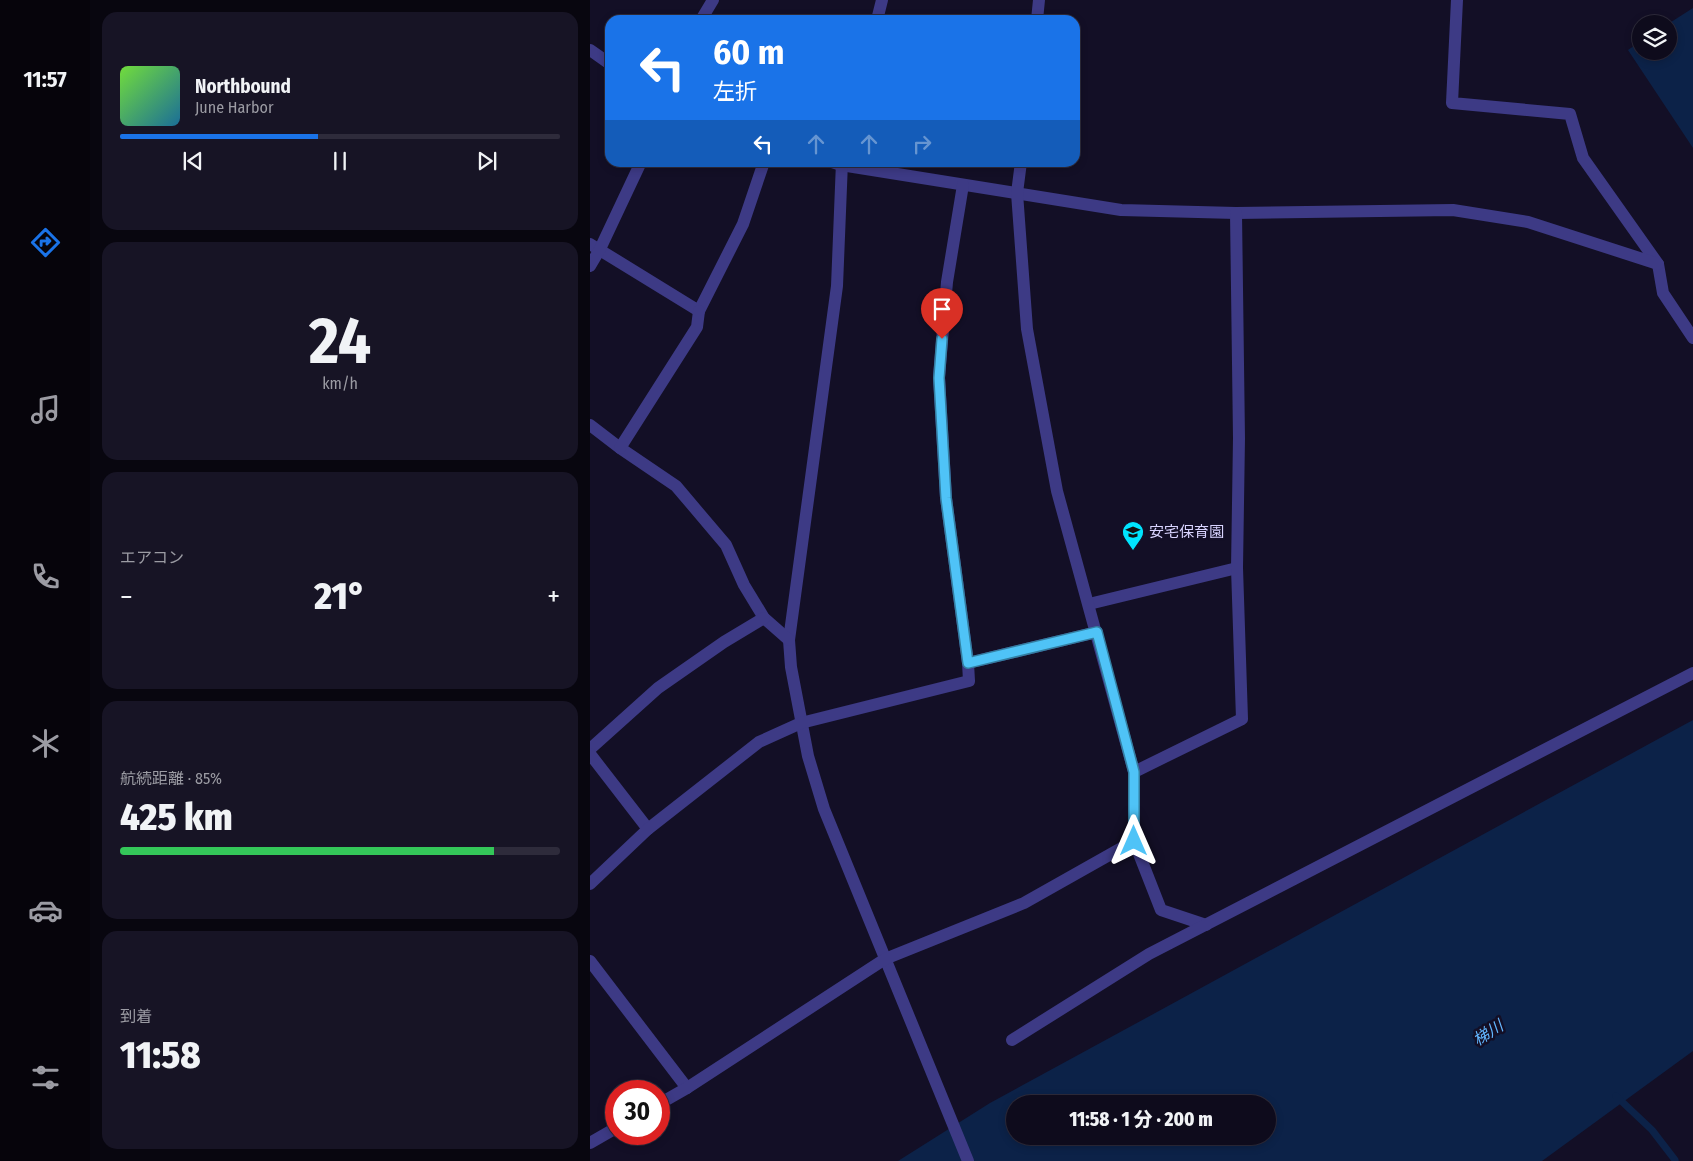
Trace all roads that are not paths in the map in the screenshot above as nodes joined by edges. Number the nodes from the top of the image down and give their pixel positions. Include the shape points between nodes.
1 (713, 0) edge
2 (882, 0) edge
3 (1039, 0) edge
4 (1458, 0) edge
5 (704, 15) edge
6 (878, 15) edge
7 (1038, 15) edge
8 (590, 50) edge
9 (605, 60) edge
10 (637, 167) edge
11 (762, 167) edge
12 (839, 167) edge
13 (862, 167) edge
14 (1020, 167) edge
15 (963, 185) junction
16 (1017, 193) junction
17 (1236, 214) junction
18 (595, 246) edge
19 (1658, 264) junction
20 (590, 266) edge
21 (699, 311) junction
22 (1693, 338) edge
23 (590, 425) edge
24 (620, 448) junction
25 (1237, 568) junction
26 (1089, 604) junction
27 (764, 618) junction
28 (1097, 632) junction
29 (789, 640) junction
30 (968, 663) junction
31 (1693, 673) edge
32 (801, 723) junction
33 (590, 749) edge
34 (590, 754) edge
35 (1134, 772) junction
36 (648, 830) junction
37 (1134, 841) junction
38 (590, 884) edge
39 (1206, 925) junction
40 (886, 959) junction
41 (590, 961) edge
42 (1012, 1040) dead end
43 (687, 1088) junction
44 (670, 1098) edge
45 (605, 1135) edge
46 (590, 1144) edge
47 (968, 1161) edge

1 - 5 street
2 - 6 street
3 - 7 street
4 - 19 street via 1452,103 1570,114 1583,158
8 - 9 street
10 - 18 street
11 - 21 street via 743,224
12 - 29 street via 837,286
13 - 15 street
14 - 16 street
15 - 16 street
15 - 30 street via 947,282 939,378 946,498
16 - 17 street via 1121,210
16 - 26 street via 1027,329 1057,491
17 - 19 street via 1453,210 1528,222
17 - 25 street
18 - 20 street
18 - 21 street
19 - 22 street via 1663,293
21 - 24 street via 697,327
23 - 24 street
24 - 27 street via 676,486 726,545 744,586
25 - 26 street
25 - 35 street via 1242,719
26 - 28 street
27 - 29 street
27 - 33 street via 658,688
28 - 30 street
28 - 35 street
29 - 32 street
30 - 32 street via 969,681
31 - 39 street
32 - 36 street via 759,742
32 - 40 street via 824,809
34 - 36 street
35 - 37 street
36 - 38 street
37 - 39 street via 1161,910
37 - 40 street via 1024,903
39 - 42 street via 1148,954
40 - 43 street
40 - 47 street
41 - 43 street
43 - 44 street
45 - 46 street

